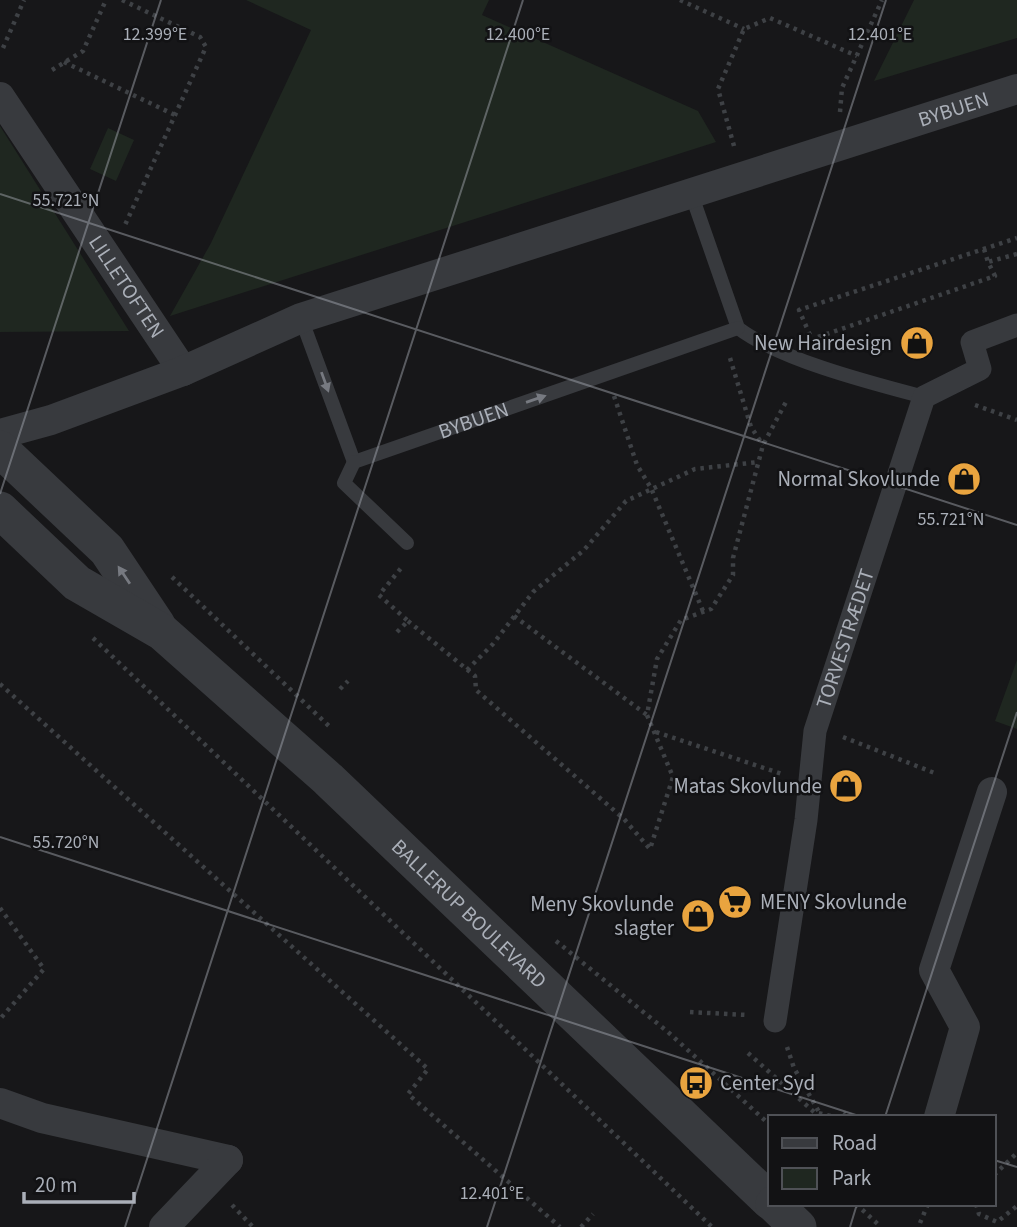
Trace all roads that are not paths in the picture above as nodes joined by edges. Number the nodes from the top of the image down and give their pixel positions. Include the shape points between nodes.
1 (1017, 89) edge
2 (0, 97) edge
3 (691, 193) junction
4 (301, 318) junction
5 (1017, 325) edge
6 (738, 328) junction
7 (183, 371) junction
8 (924, 397) junction
9 (0, 434) edge
10 (0, 449) edge
11 (354, 462) junction
12 (0, 510) edge
13 (407, 543) road end
14 (162, 632) junction
15 (992, 792) dead end
16 (775, 1021) road end
17 (0, 1103) edge
18 (940, 1115) edge
19 (768, 1198) edge
20 (776, 1206) edge
21 (164, 1227) edge
22 (798, 1227) edge

1 - 3 street, BYBUEN
2 - 7 street, LILLETOFTEN
3 - 4 street, BYBUEN
3 - 6 lane
4 - 7 street, BYBUEN
4 -> 11 lane
5 - 8 street via 972,342 980,369
6 - 8 lane via 768,346
11 -> 6 lane, BYBUEN
7 - 9 street, BYBUEN
8 - 16 street, TORVESTRÆDET via 815,731
14 -> 10 street, BALLERUP BOULEVARD via 107,550
11 - 13 lane via 344,483
12 - 14 street, BALLERUP BOULEVARD via 77,583
14 - 19 street, BALLERUP BOULEVARD via 328,779
15 - 18 street via 934,970 965,1027
17 - 21 street via 42,1118 228,1160
20 - 22 street, BALLERUP BOULEVARD

